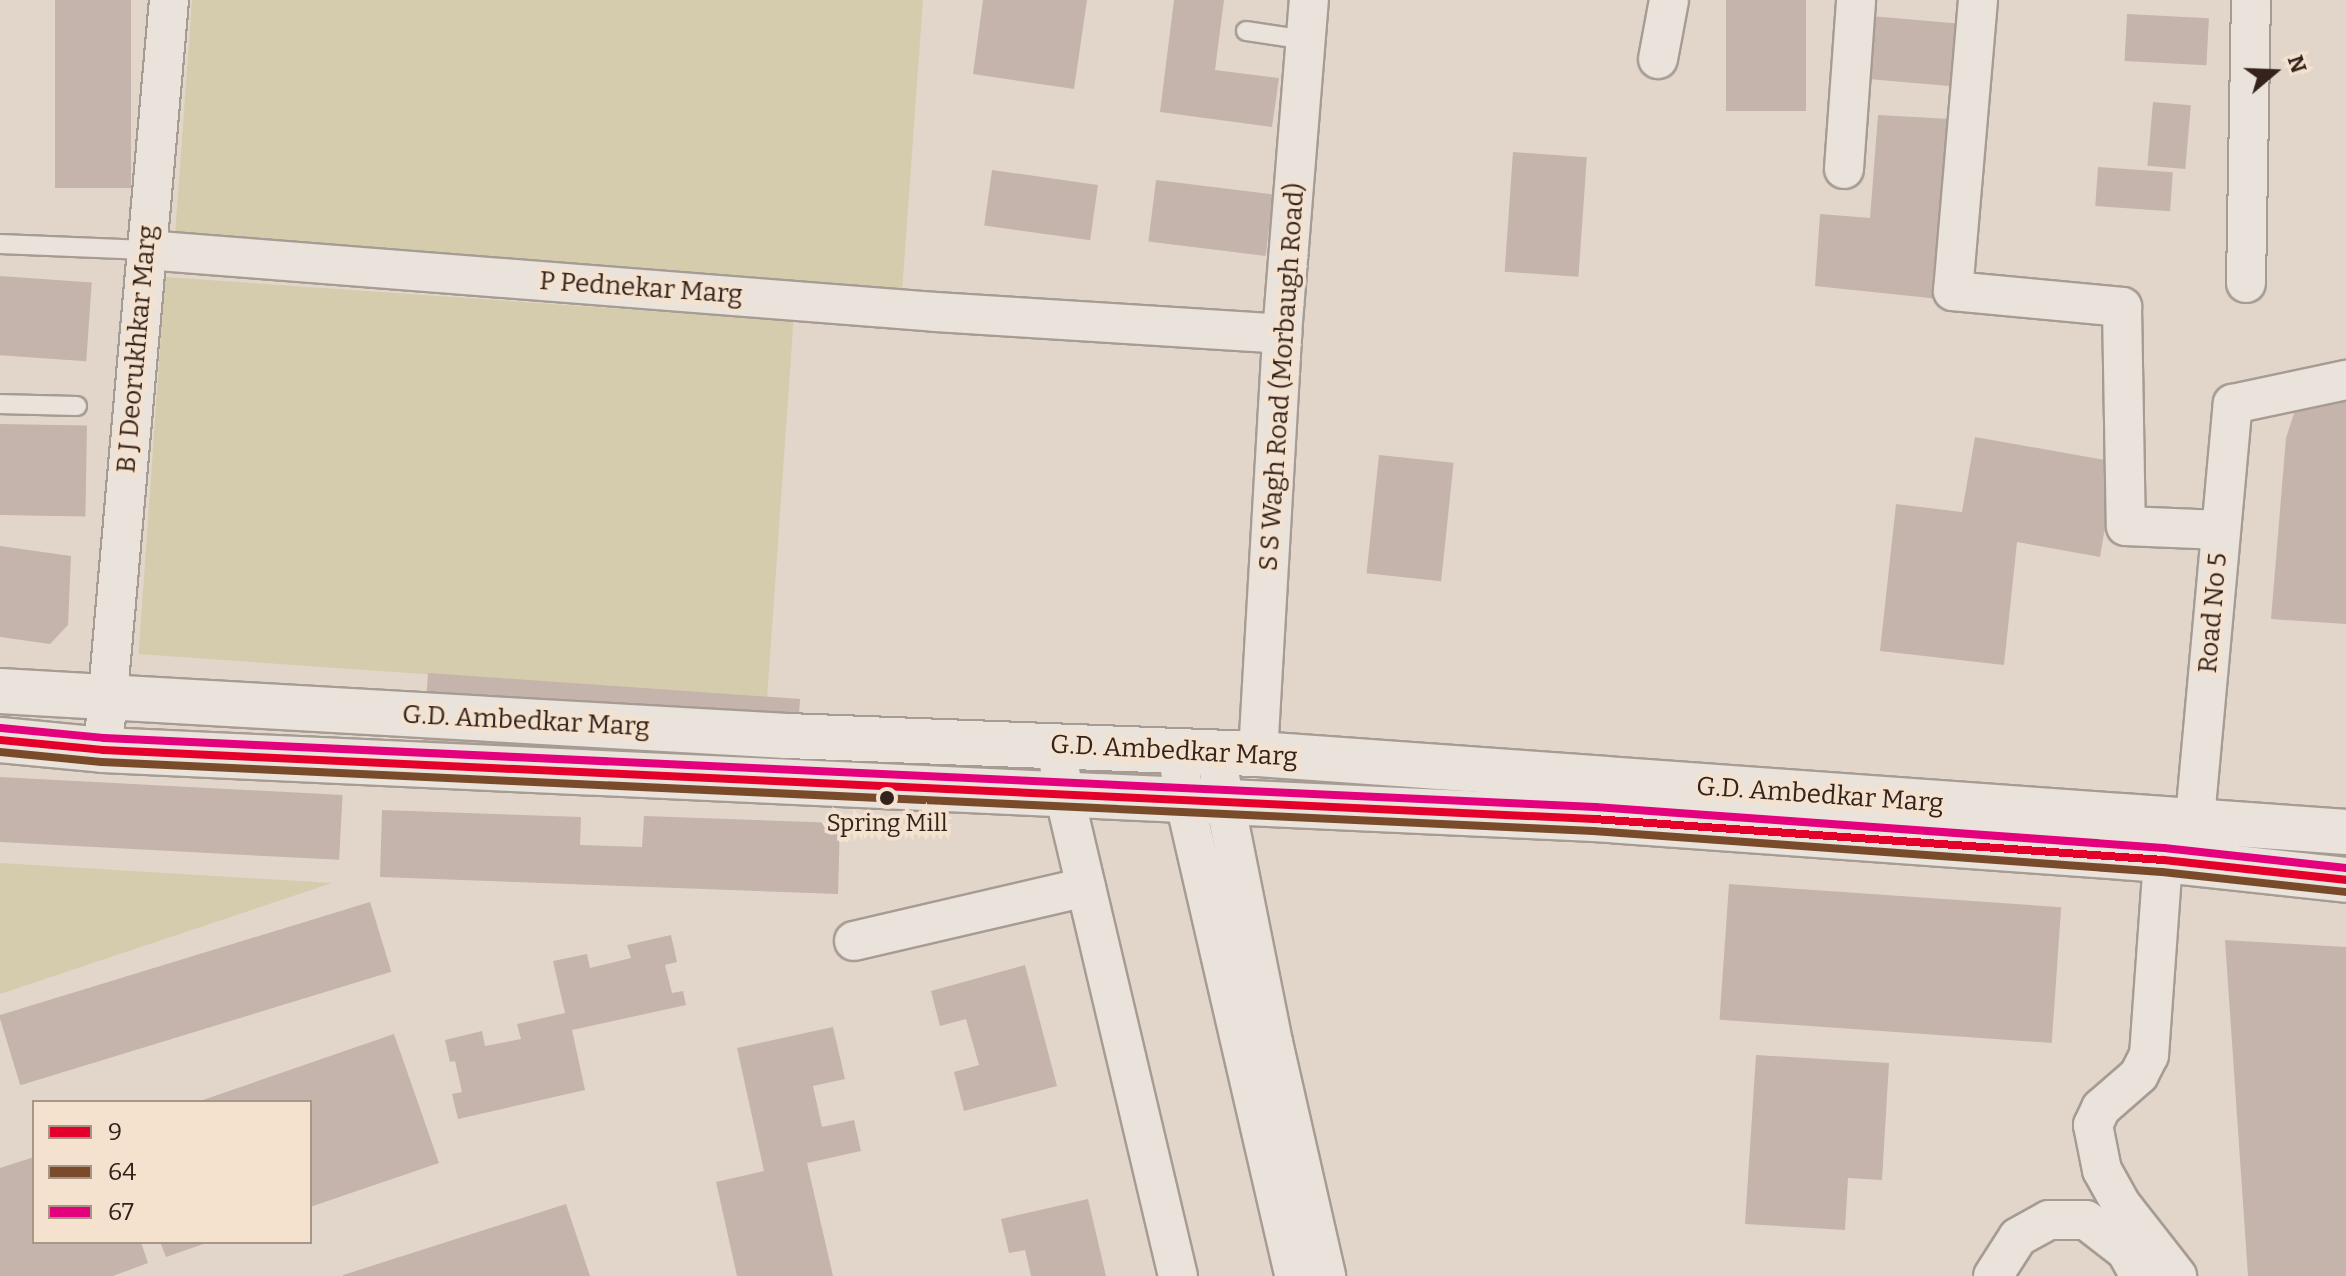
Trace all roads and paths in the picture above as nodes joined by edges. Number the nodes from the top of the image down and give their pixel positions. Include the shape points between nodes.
1 (169, 0) edge
2 (1295, 0) edge
3 (1309, 0) edge
4 (1669, 0) edge
5 (1856, 0) edge
6 (1978, 0) edge
7 (2251, 0) edge
8 (1246, 31) dead end
9 (1299, 39) junction
10 (1658, 59) dead end
11 (1287, 125) dead end
12 (1844, 169) dead end
13 (0, 244) edge
14 (146, 250) junction
15 (2246, 283) dead end
16 (1282, 334) junction
17 (2346, 380) edge
18 (0, 404) edge
19 (77, 406) dead end
20 (2220, 530) junction
21 (0, 691) edge
22 (107, 698) junction
23 (350, 712) junction
24 (0, 740) edge
25 (1056, 746) junction
26 (103, 750) junction
27 (1196, 751) junction
28 (1258, 754) junction
29 (349, 760) junction
30 (1064, 794) junction
31 (1595, 799) junction
32 (1205, 803) junction
33 (2346, 832) edge
34 (2183, 848) junction
35 (2346, 880) edge
36 (1086, 887) junction
37 (854, 941) dead end
38 (1178, 1276) edge
39 (1294, 1276) edge
40 (1326, 1276) edge
41 (1993, 1276) edge
42 (2140, 1276) edge
43 (2177, 1276) edge

1 - 14 street, B J Deorukhkar Marg
2 - 9 lane
3 - 9 street, S S Wagh Road (Morbaugh Road)
4 - 10 street
5 - 12 street
6 - 20 street via 1953,291 2122,307 2126,526
7 - 15 street
8 - 9 lane
9 - 11 lane
9 - 16 street, S S Wagh Road (Morbaugh Road)
13 - 14 lane, P Pednekar Marg
14 - 16 street, P Pednekar Marg
14 - 22 street, B J Deorukhkar Marg
16 - 28 street, S S Wagh Road (Morbaugh Road)
17 - 20 street, Road No 5 via 2233,404
18 - 19 lane
20 - 34 street, Road No 5
21 - 22 main road, G.D. Ambedkar Marg
22 - 23 main road, G.D. Ambedkar Marg
22 - 26 street, B J Deorukhkar Marg
23 - 25 main road, G.D. Ambedkar Marg
23 - 29 main road
24 - 26 main road, G.D. Ambedkar Marg
25 - 27 main road, G.D. Ambedkar Marg
25 - 30 street
26 - 29 main road, G.D. Ambedkar Marg
27 - 28 main road, G.D. Ambedkar Marg
27 - 32 street
28 - 31 main road, G.D. Ambedkar Marg
29 - 30 main road, G.D. Ambedkar Marg
30 - 32 main road, G.D. Ambedkar Marg
30 - 36 street
31 - 32 main road, G.D. Ambedkar Marg
31 - 34 main road, G.D. Ambedkar Marg
32 - 39 street
32 - 40 street via 1273,1042
33 - 34 main road, G.D. Ambedkar Marg
34 - 35 main road, G.D. Ambedkar Marg
34 - 43 street, Road No 5 via 2149,1055 2139,1075 2101,1108 2093,1125 2102,1170 2120,1203
36 - 37 street
36 - 38 street
41 - 42 street via 2018,1237 2049,1220 2086,1220 2126,1251

